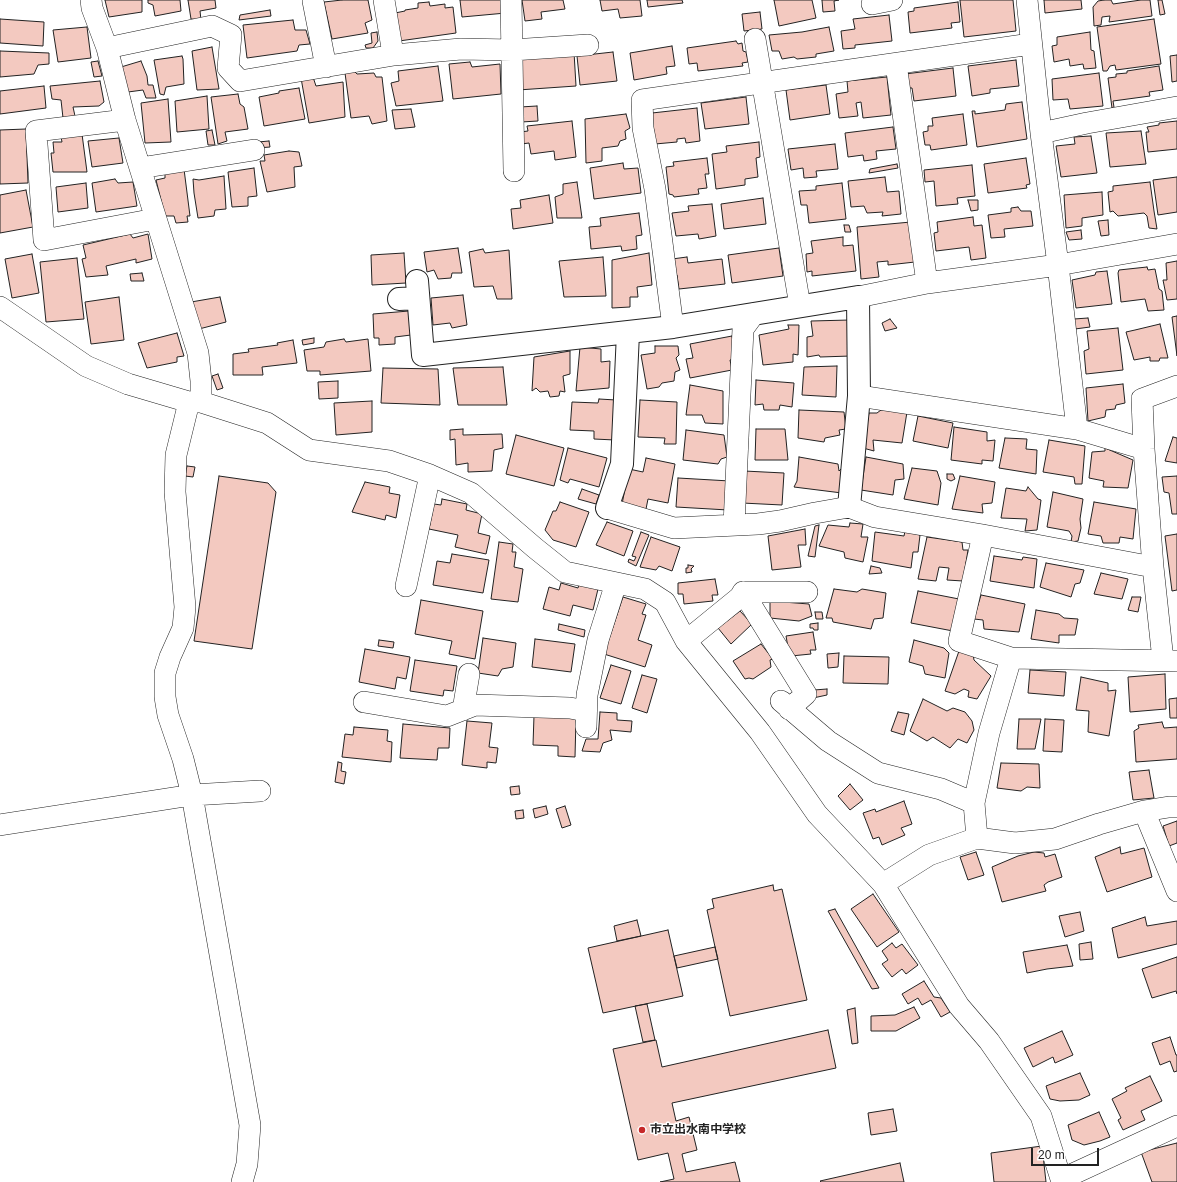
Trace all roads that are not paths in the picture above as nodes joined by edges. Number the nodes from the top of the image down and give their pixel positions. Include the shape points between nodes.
1 (91, 0) edge
2 (384, 0) edge
3 (511, 0) edge
4 (1027, 0) edge
5 (313, 1) dead end
6 (755, 39) dead end
7 (1031, 44) junction
8 (588, 45) dead end
9 (107, 48) junction
10 (512, 50) junction
11 (394, 55) junction
12 (896, 64) junction
13 (326, 67) junction
14 (762, 82) junction
15 (1177, 108) edge
16 (125, 120) junction
17 (1041, 133) junction
18 (254, 150) dead end
19 (140, 168) junction
20 (514, 171) dead end
21 (155, 219) junction
22 (1177, 244) edge
23 (1058, 265) junction
24 (927, 283) junction
25 (412, 293) dead end
26 (858, 297) junction
27 (800, 306) junction
28 (0, 307) edge
29 (754, 314) junction
30 (673, 327) junction
31 (628, 333) junction
32 (1177, 386) edge
33 (859, 396) junction
34 (195, 402) junction
35 (1077, 429) junction
36 (1144, 449) junction
37 (430, 475) junction
38 (849, 507) junction
39 (607, 508) joint
40 (734, 525) junction
41 (983, 535) junction
42 (1153, 567) junction
43 (616, 583) junction
44 (406, 586) dead end
45 (743, 592) junction
46 (807, 592) dead end
47 (686, 641) junction
48 (1011, 658) junction
49 (1170, 660) edge
50 (469, 674) dead end
51 (364, 702) dead end
52 (463, 710) junction
53 (260, 791) dead end
54 (192, 795) junction
55 (974, 803) junction
56 (1177, 807) edge
57 (1144, 811) junction
58 (0, 825) edge
59 (977, 838) junction
60 (883, 884) junction
61 (1177, 891) edge
62 (1177, 1126) edge
63 (1062, 1180) edge
64 (242, 1182) edge

1 - 9 street
2 - 11 street
3 - 10 street
4 - 7 street
5 - 13 street
6 - 14 street
7 - 12 street
7 - 17 street
8 - 10 street
9 - 13 street via 212,26 231,35 228,68 240,81
9 - 16 street
10 - 11 street via 461,49
10 - 20 street
11 - 13 street
12 - 14 street
12 - 24 street
14 - 27 street
14 - 30 street via 642,100 643,128 655,189
15 - 17 street
16 - 19 street
16 - 21 street via 36,131 44,240
17 - 23 street
18 - 19 street
19 - 21 street
21 - 34 street via 198,354 201,381
22 - 23 street
23 - 24 street
23 - 35 street
24 - 26 street
25 - 31 street via 421,327 423,355
26 - 27 street
26 - 33 street
27 - 29 street
28 - 34 street via 86,366 128,384
29 - 30 street
29 - 40 street via 743,329
30 - 31 street
31 - 39 street via 622,464
32 - 36 street via 1142,399
33 - 35 street
33 - 38 street
34 - 37 street via 267,423 309,450 389,462
34 - 54 street via 176,455 175,492 185,607 183,628 170,657 164,684 168,715
35 - 36 street
36 - 42 street
37 - 43 street via 471,493 565,572
37 - 44 street
38 - 40 street via 780,521
38 - 41 street via 875,517
39 - 40 street via 674,528
41 - 42 street
41 - 48 street via 959,641
42 - 49 street
43 - 47 street via 645,590 665,602
43 - 52 street via 598,640 587,694 586,719 570,708 475,705
45 - 46 street
45 - 47 street
45 - 55 street via 806,694 785,705 828,741 878,773 941,790
47 - 60 street via 760,732 816,814
48 - 49 street
48 - 55 street via 989,733
50 - 52 street
51 - 52 street via 447,716
53 - 54 street
54 - 58 street
54 - 64 street via 250,1125 247,1164
55 - 59 street
56 - 57 street
57 - 59 street via 1055,839 1014,843
57 - 61 street
59 - 60 street via 930,855
60 - 63 street via 959,1006 989,1041 1041,1116
62 - 63 street

